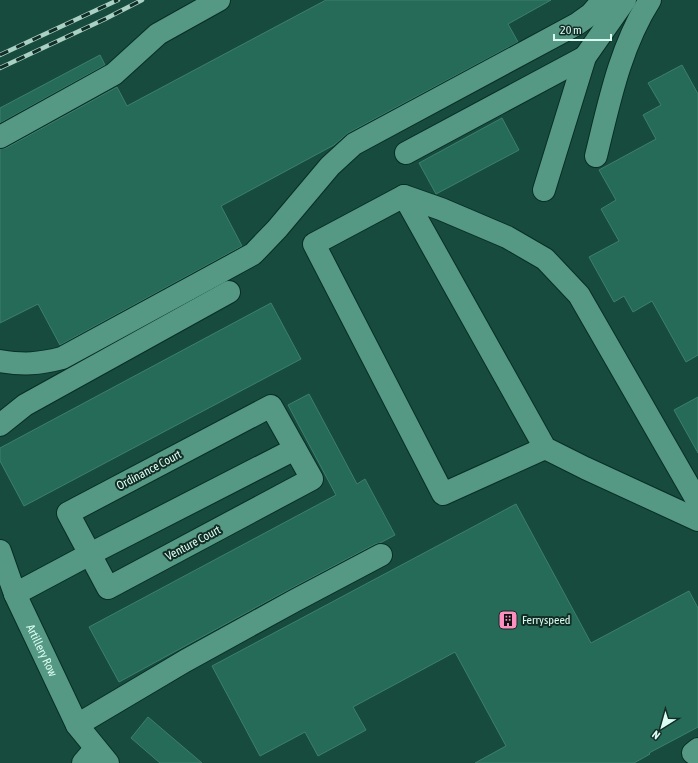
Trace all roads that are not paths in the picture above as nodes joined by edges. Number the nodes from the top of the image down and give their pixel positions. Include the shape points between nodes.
1 (220, 0) edge
2 (603, 0) edge
3 (624, 0) edge
4 (650, 0) edge
5 (585, 58) junction
6 (0, 137) edge
7 (406, 153) dead end
8 (596, 156) dead end
9 (544, 190) dead end
10 (404, 196) junction
11 (230, 292) dead end
12 (0, 361) edge
13 (0, 425) edge
14 (545, 448) junction
15 (295, 449) junction
16 (698, 502) edge
17 (698, 520) edge
18 (0, 551) edge
19 (90, 554) junction
20 (381, 555) dead end
21 (15, 594) junction
22 (77, 726) junction
23 (95, 755) edge

1 - 6 lane via 158,34 114,74
2 - 12 lane via 577,24 354,144 330,166 253,254 62,358 42,363 18,364
3 - 5 lane
4 - 8 lane via 633,30 626,49 610,97
5 - 7 lane
5 - 9 lane
10 - 14 lane
10 - 14 lane via 314,244 443,494
10 - 16 lane via 507,237 545,259 578,295
11 - 13 lane via 25,406
14 - 17 lane
15 - 19 lane
15 - 19 lane, Venture Court via 312,479 108,588
15 - 19 lane, Ordinance Court via 271,406 68,513
18 - 21 lane, Artillery Row
19 - 21 lane
20 - 22 lane via 185,662
21 - 22 lane, Artillery Row
22 - 23 lane, Artillery Row

